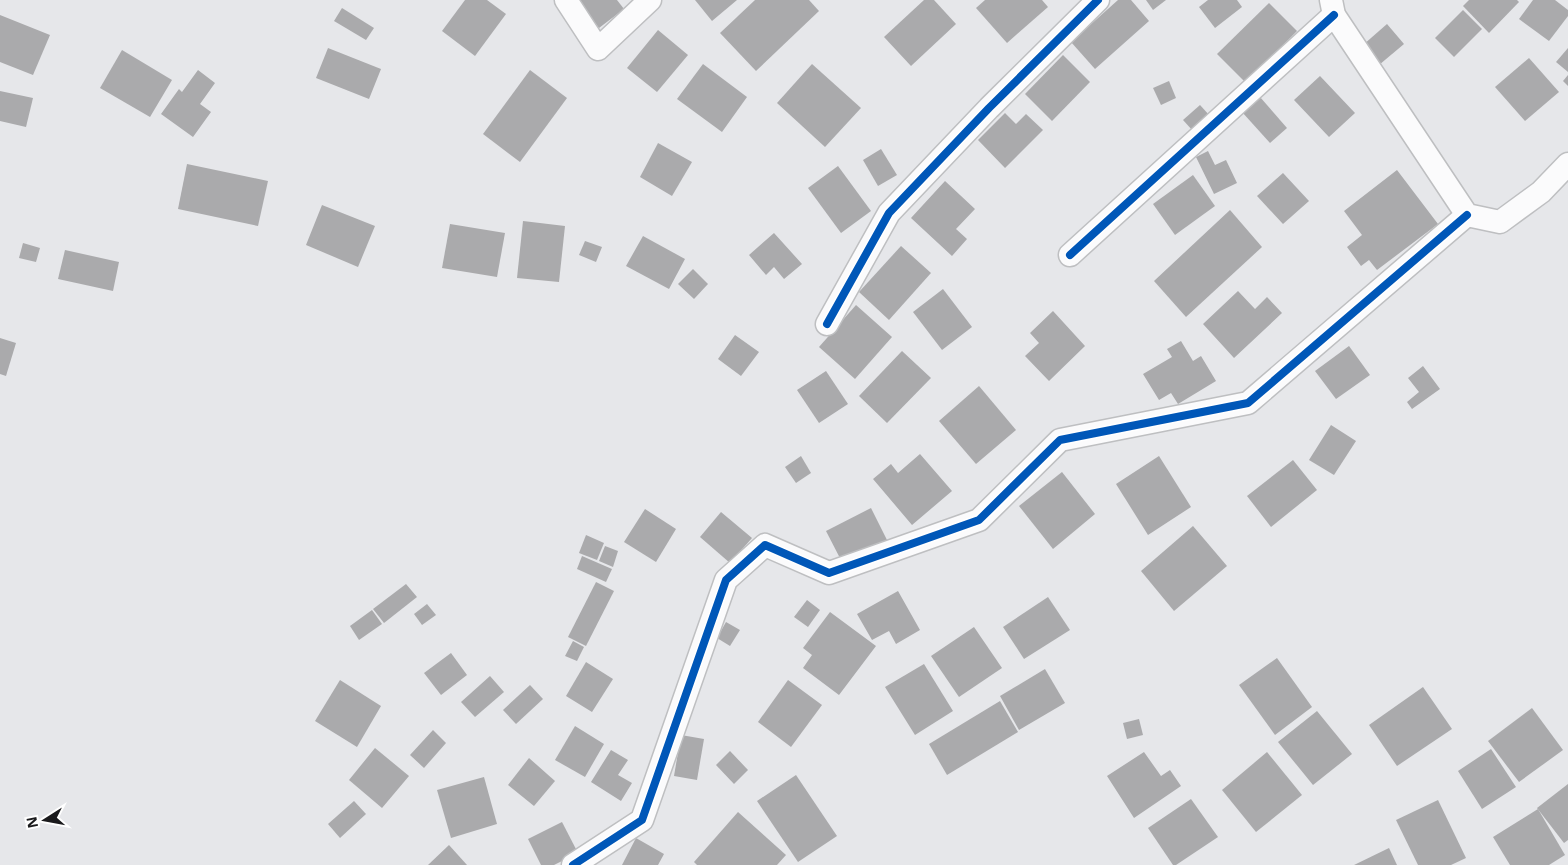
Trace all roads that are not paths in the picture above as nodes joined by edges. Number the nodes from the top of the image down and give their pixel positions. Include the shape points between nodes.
1 (566, 0) edge
2 (650, 0) edge
3 (1098, 0) edge
4 (1332, 8) edge
5 (1568, 164) edge
6 (1467, 215) junction
7 (1070, 255) dead end
8 (827, 324) dead end
9 (573, 865) edge

1 - 2 street via 598,49
3 - 8 street via 889,213
4 - 6 street
4 - 7 street
5 - 6 street via 1541,192 1500,222
6 - 9 street via 1248,403 1060,440 979,520 830,572 765,545 726,580 642,820

